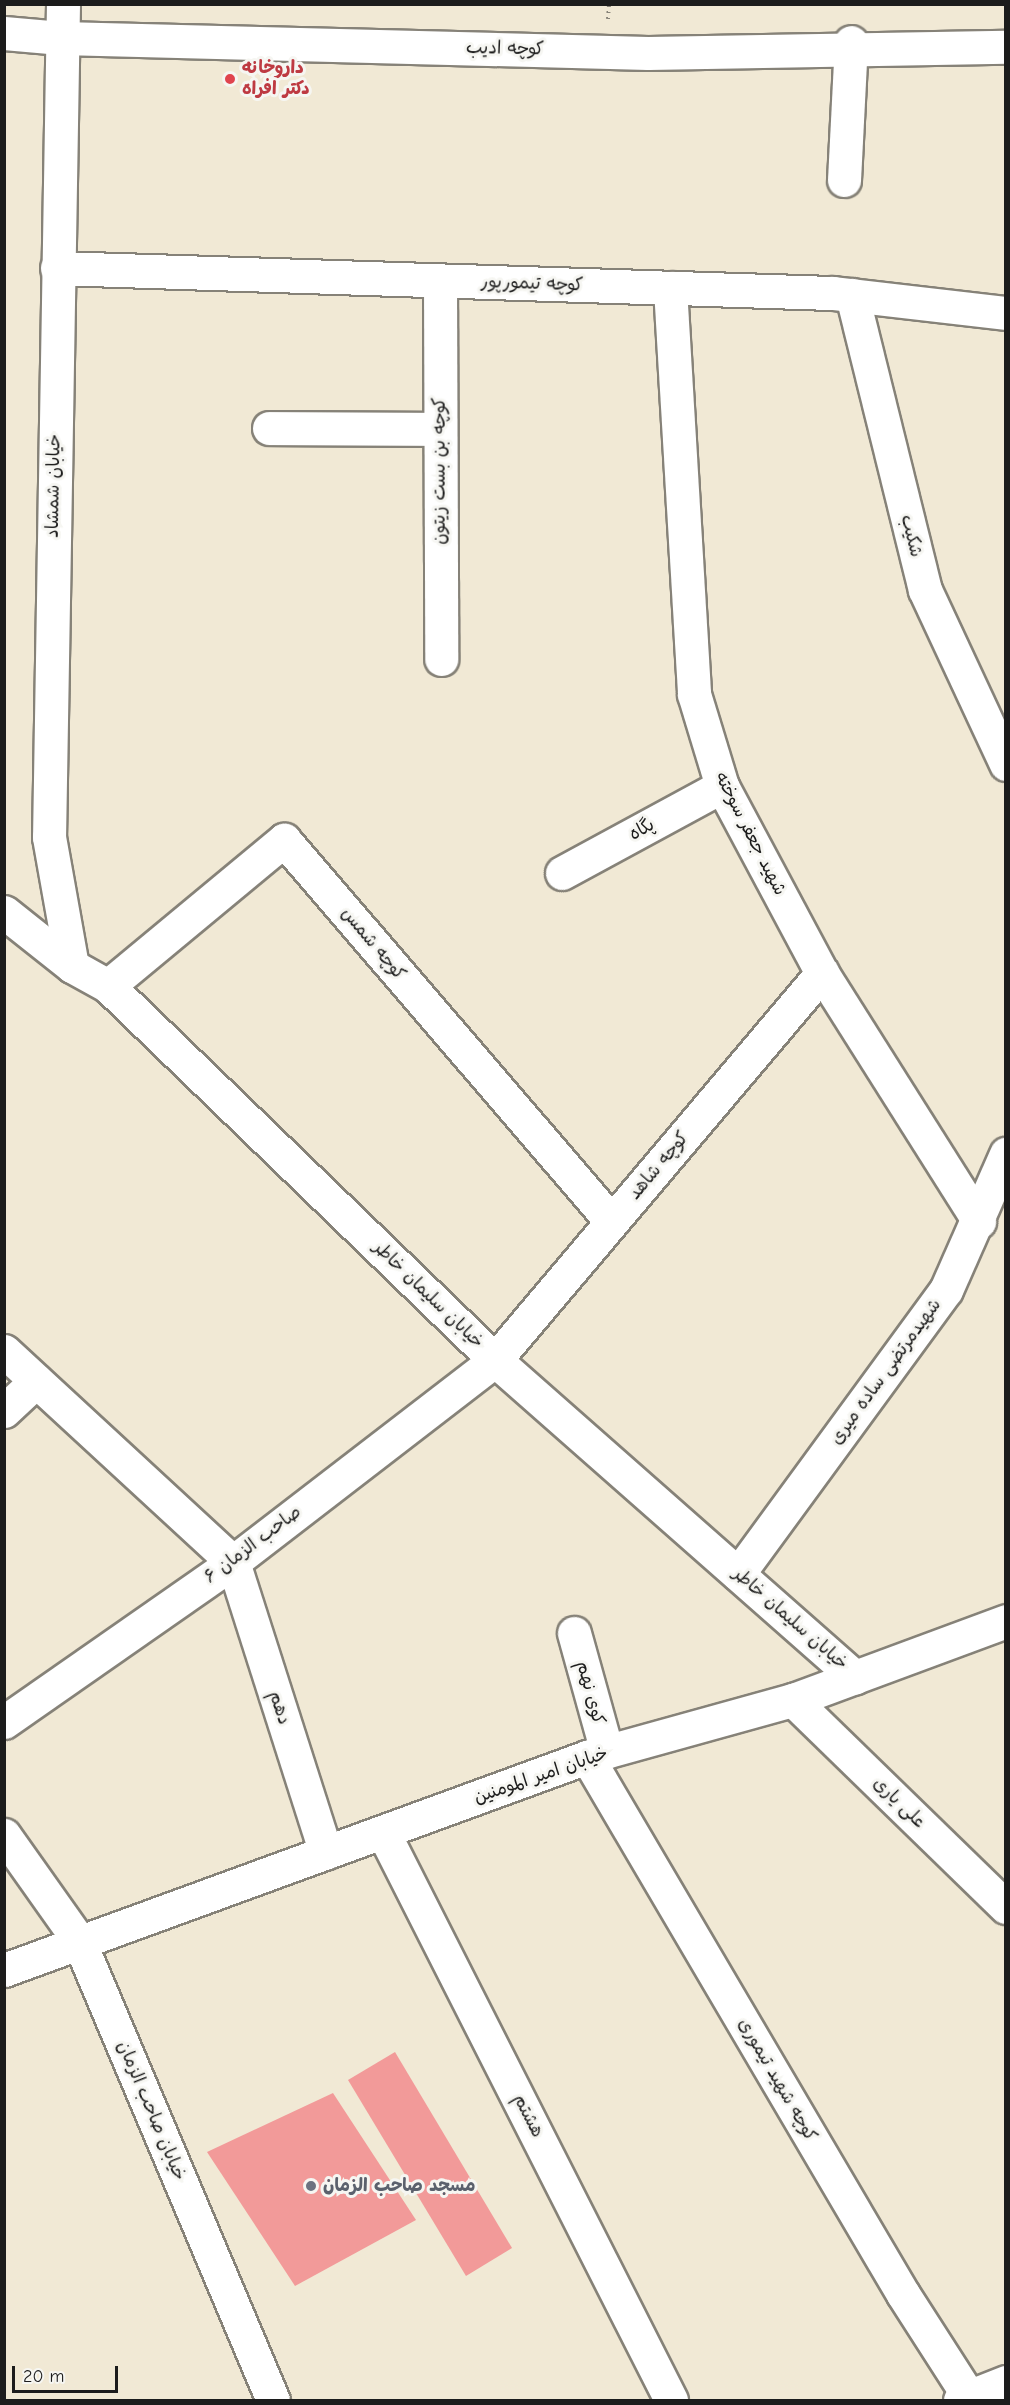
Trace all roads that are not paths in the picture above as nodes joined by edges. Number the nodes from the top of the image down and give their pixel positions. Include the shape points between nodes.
1 (63, 4) edge
2 (4, 33) edge
3 (61, 38) junction
4 (850, 46) junction
5 (1005, 47) edge
6 (844, 180) dead end
7 (57, 268) junction
8 (440, 282) junction
9 (670, 288) junction
10 (852, 295) junction
11 (1005, 313) edge
12 (269, 428) dead end
13 (440, 429) junction
14 (441, 659) dead end
15 (1005, 764) edge
16 (722, 786) junction
17 (562, 873) dead end
18 (4, 912) edge
19 (72, 966) junction
20 (822, 973) junction
21 (108, 986) junction
22 (1005, 1154) edge
23 (979, 1221) junction
24 (612, 1222) junction
25 (4, 1351) edge
26 (495, 1360) junction
27 (36, 1381) junction
28 (4, 1411) edge
29 (233, 1562) junction
30 (738, 1574) junction
31 (1005, 1621) edge
32 (574, 1633) dead end
33 (855, 1677) junction
34 (793, 1700) junction
35 (4, 1722) edge
36 (597, 1755) junction
37 (383, 1832) junction
38 (4, 1835) edge
39 (326, 1853) junction
40 (1005, 1907) edge
41 (79, 1941) junction
42 (4, 1970) edge
43 (1005, 2382) edge
44 (273, 2400) edge
45 (670, 2400) edge
46 (967, 2400) edge

1 - 3 street, خیابان شمشاد
2 - 3 street, کوچه ادیب
3 - 4 street, کوچه ادیب via 648,53
3 - 7 street, خیابان شمشاد
4 - 5 street, کوچه ادیب
4 - 6 street
7 - 8 street, کوچه تیمورپور
7 - 19 street, خیابان شمشاد via 48,837
8 - 9 street, کوچه تیمورپور
8 - 13 street, کوچه بن بست زیتون
9 - 10 street, کوچه تیمورپور
9 - 16 street, شهید جعفر سوخته via 694,694
10 - 11 street, کوچه تیمورپور
10 - 15 street, شکیب via 925,590
12 - 13 street
13 - 14 street, کوچه بن بست زیتون
16 - 17 street, پگاه
16 - 20 street, شهید جعفر سوخته
18 - 19 street, خیابان سلیمان خاطر
19 - 21 street, خیابان سلیمان خاطر
20 - 23 street, شهید جعفر سوخته
20 - 24 street, کوچه شاهد
21 - 24 street, کوچه شمس via 284,840
21 - 26 street, خیابان سلیمان خاطر
22 - 23 street, شهیدمرتضی ساده میری
23 - 30 street, شهیدمرتضی ساده میری via 946,1290
24 - 26 street, کوچه شاهد
25 - 27 street
26 - 29 street, صاحب الزمان ۶
26 - 30 street, خیابان سلیمان خاطر
27 - 28 street
27 - 29 street
29 - 35 street, صاحب الزمان ۶
29 - 39 street, دهم
30 - 33 street, خیابان سلیمان خاطر
31 - 33 street, خیابان امیر المومنین
32 - 36 street, کوی نهم
33 - 34 street, خیابان امیر المومنین
34 - 36 street, خیابان امیر المومنین
34 - 40 street, علی یاری
36 - 37 street, خیابان امیر المومنین
36 - 46 street, کوچه شهید تیموری
37 - 39 street, خیابان امیر المومنین
37 - 45 street, هشتم
38 - 41 street, خیابان صاحب الزمان
39 - 41 street, خیابان امیر المومنین
41 - 42 street, خیابان امیر المومنین
41 - 44 street, خیابان صاحب الزمان
43 - 46 street

